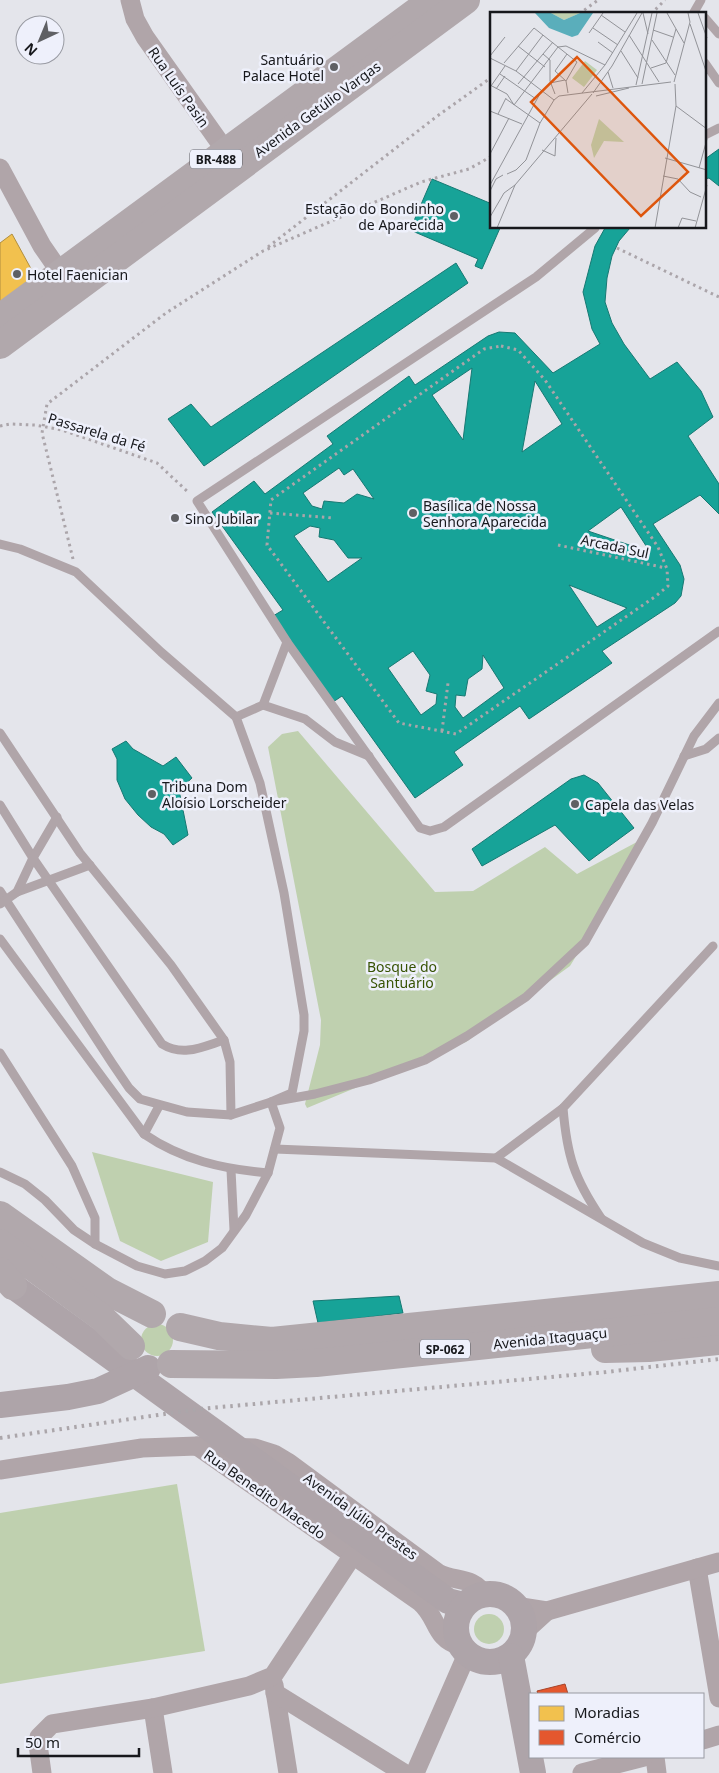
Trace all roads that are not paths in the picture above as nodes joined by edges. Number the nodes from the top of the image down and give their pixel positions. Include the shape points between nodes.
1 (130, 0) edge
2 (432, 0) edge
3 (466, 0) edge
4 (701, 0) edge
5 (696, 12) edge
6 (706, 19) edge
7 (719, 34) edge
8 (706, 65) edge
9 (719, 83) edge
10 (719, 128) edge
11 (706, 134) edge
12 (231, 160) junction
13 (0, 168) edge
14 (593, 229) edge
15 (68, 282) junction
16 (0, 318) edge
17 (0, 345) edge
18 (0, 544) edge
19 (719, 631) edge
20 (287, 642) junction
21 (719, 704) edge
22 (263, 705) junction
23 (236, 718) junction
24 (0, 734) edge
25 (719, 738) edge
26 (369, 756) junction
27 (684, 756) junction
28 (0, 805) edge
29 (57, 817) junction
30 (33, 858) junction
31 (90, 865) junction
32 (50, 881) junction
33 (0, 890) edge
34 (17, 892) junction
35 (3, 902) edge
36 (0, 939) edge
37 (713, 946) dead end
38 (224, 1040) junction
39 (0, 1053) edge
40 (271, 1102) junction
41 (159, 1106) junction
42 (562, 1108) junction
43 (231, 1115) junction
44 (144, 1134) junction
45 (275, 1149) junction
46 (496, 1158) junction
47 (231, 1170) junction
48 (0, 1172) edge
49 (268, 1174) junction
50 (0, 1215) edge
51 (603, 1221) junction
52 (234, 1230) junction
53 (0, 1243) edge
54 (95, 1244) junction
55 (719, 1266) edge
56 (8, 1281) edge
57 (719, 1295) edge
58 (152, 1314) junction
59 (719, 1321) edge
60 (180, 1327) junction
61 (719, 1341) edge
62 (520, 1342) junction
63 (143, 1362) junction
64 (0, 1406) edge
65 (196, 1446) junction
66 (0, 1470) edge
67 (353, 1555) junction
68 (719, 1562) edge
69 (697, 1568) junction
70 (457, 1601) junction
71 (515, 1606) junction
72 (547, 1611) junction
73 (524, 1632) junction
74 (482, 1655) junction
75 (274, 1685) junction
76 (719, 1698) edge
77 (153, 1708) junction
78 (719, 1735) edge
79 (704, 1740) edge
80 (529, 1754) edge
81 (530, 1758) edge
82 (640, 1758) edge
83 (655, 1758) edge
84 (42, 1773) edge
85 (163, 1773) edge
86 (288, 1773) edge
87 (404, 1773) edge
88 (415, 1773) edge
89 (533, 1773) edge
90 (582, 1773) edge
91 (657, 1773) edge

1 - 12 street, Rua Luís Pasin via 135,19 145,37
2 - 12 main road, Avenida Getúlio Vargas / BR-488
3 - 12 main road, Avenida Getúlio Vargas / BR-488
4 - 5 lane
6 - 7 lane
8 - 9 lane
10 - 11 lane
12 - 15 main road, Avenida Getúlio Vargas / BR-488
13 - 15 street via 42,246
14 - 20 lane via 536,277 197,502
15 - 16 main road, Avenida Getúlio Vargas / BR-488
15 - 17 main road, Avenida Getúlio Vargas / BR-488
18 - 23 lane via 76,572
19 - 26 lane via 444,827 430,831 420,828
20 - 22 lane
20 - 26 lane
21 - 27 lane via 694,736
22 - 23 lane
22 - 26 lane via 305,719 335,742
23 - 40 lane via 260,784 284,893 304,1015 292,1093
24 - 29 lane
25 - 27 lane via 706,749
27 - 40 lane via 652,823 585,942 526,997 425,1060 369,1080
28 - 30 lane
29 - 30 lane
29 - 31 lane
30 - 32 lane
30 - 34 lane
31 - 32 lane
31 - 38 lane via 171,965
32 - 34 lane
32 - 38 lane via 162,1044 183,1052
33 - 35 lane
34 - 35 lane
35 - 41 lane via 129,1088 140,1099
36 - 44 lane
37 - 42 lane
38 - 43 lane via 230,1062
39 - 54 lane via 72,1166 95,1218
40 - 43 lane
40 - 45 lane via 280,1128
41 - 43 lane
41 - 44 lane
42 - 46 lane
42 - 51 lane via 566,1147 582,1190
44 - 47 lane via 183,1156
45 - 46 lane
45 - 49 lane
46 - 51 lane
47 - 49 lane
47 - 52 lane
48 - 54 lane via 26,1184 74,1230
49 - 52 lane
50 - 58 main road, SP-062 via 106,1290
51 - 55 lane via 643,1243 680,1258
52 - 54 lane via 222,1248 205,1261 185,1271 165,1274 137,1266
53 - 63 main road via 101,1317 119,1332
56 - 70 main road, Avenida Júlio Prestes
57 - 60 main road, Avenida Itaguaçu / SP-062 via 272,1341 219,1336
58 - 60 main road, SP-062 via 168,1316
58 - 63 main road via 138,1322 133,1330
59 - 62 main road, Avenida Itaguaçu / SP-062
60 - 63 main road via 184,1343 182,1351
61 - 62 main road via 610,1349 546,1349
62 - 63 main road, Avenida Itaguaçu / SP-062 via 306,1363
63 - 64 main road via 113,1386 84,1395
65 - 66 street, Rua Benedito Macedo via 142,1448
65 - 67 street, Rua Benedito Macedo
65 - 70 street, Avenida Júlio Prestes via 255,1448 274,1454 438,1573 474,1583
67 - 74 street, Rua Benedito Macedo via 420,1602 444,1639
67 - 75 street
68 - 69 street
69 - 72 street
69 - 76 street
70 - 71 main road via 502,1596
70 - 74 main road via 456,1634
71 - 72 street
71 - 73 main road
72 - 73 street
73 - 74 main road via 521,1643
74 - 80 main road via 518,1701
74 - 88 street
75 - 77 street via 249,1686
75 - 86 street
75 - 87 street
77 - 84 street via 52,1724 42,1731 38,1744
77 - 85 street
78 - 79 street
81 - 89 main road
82 - 90 street
83 - 91 street

